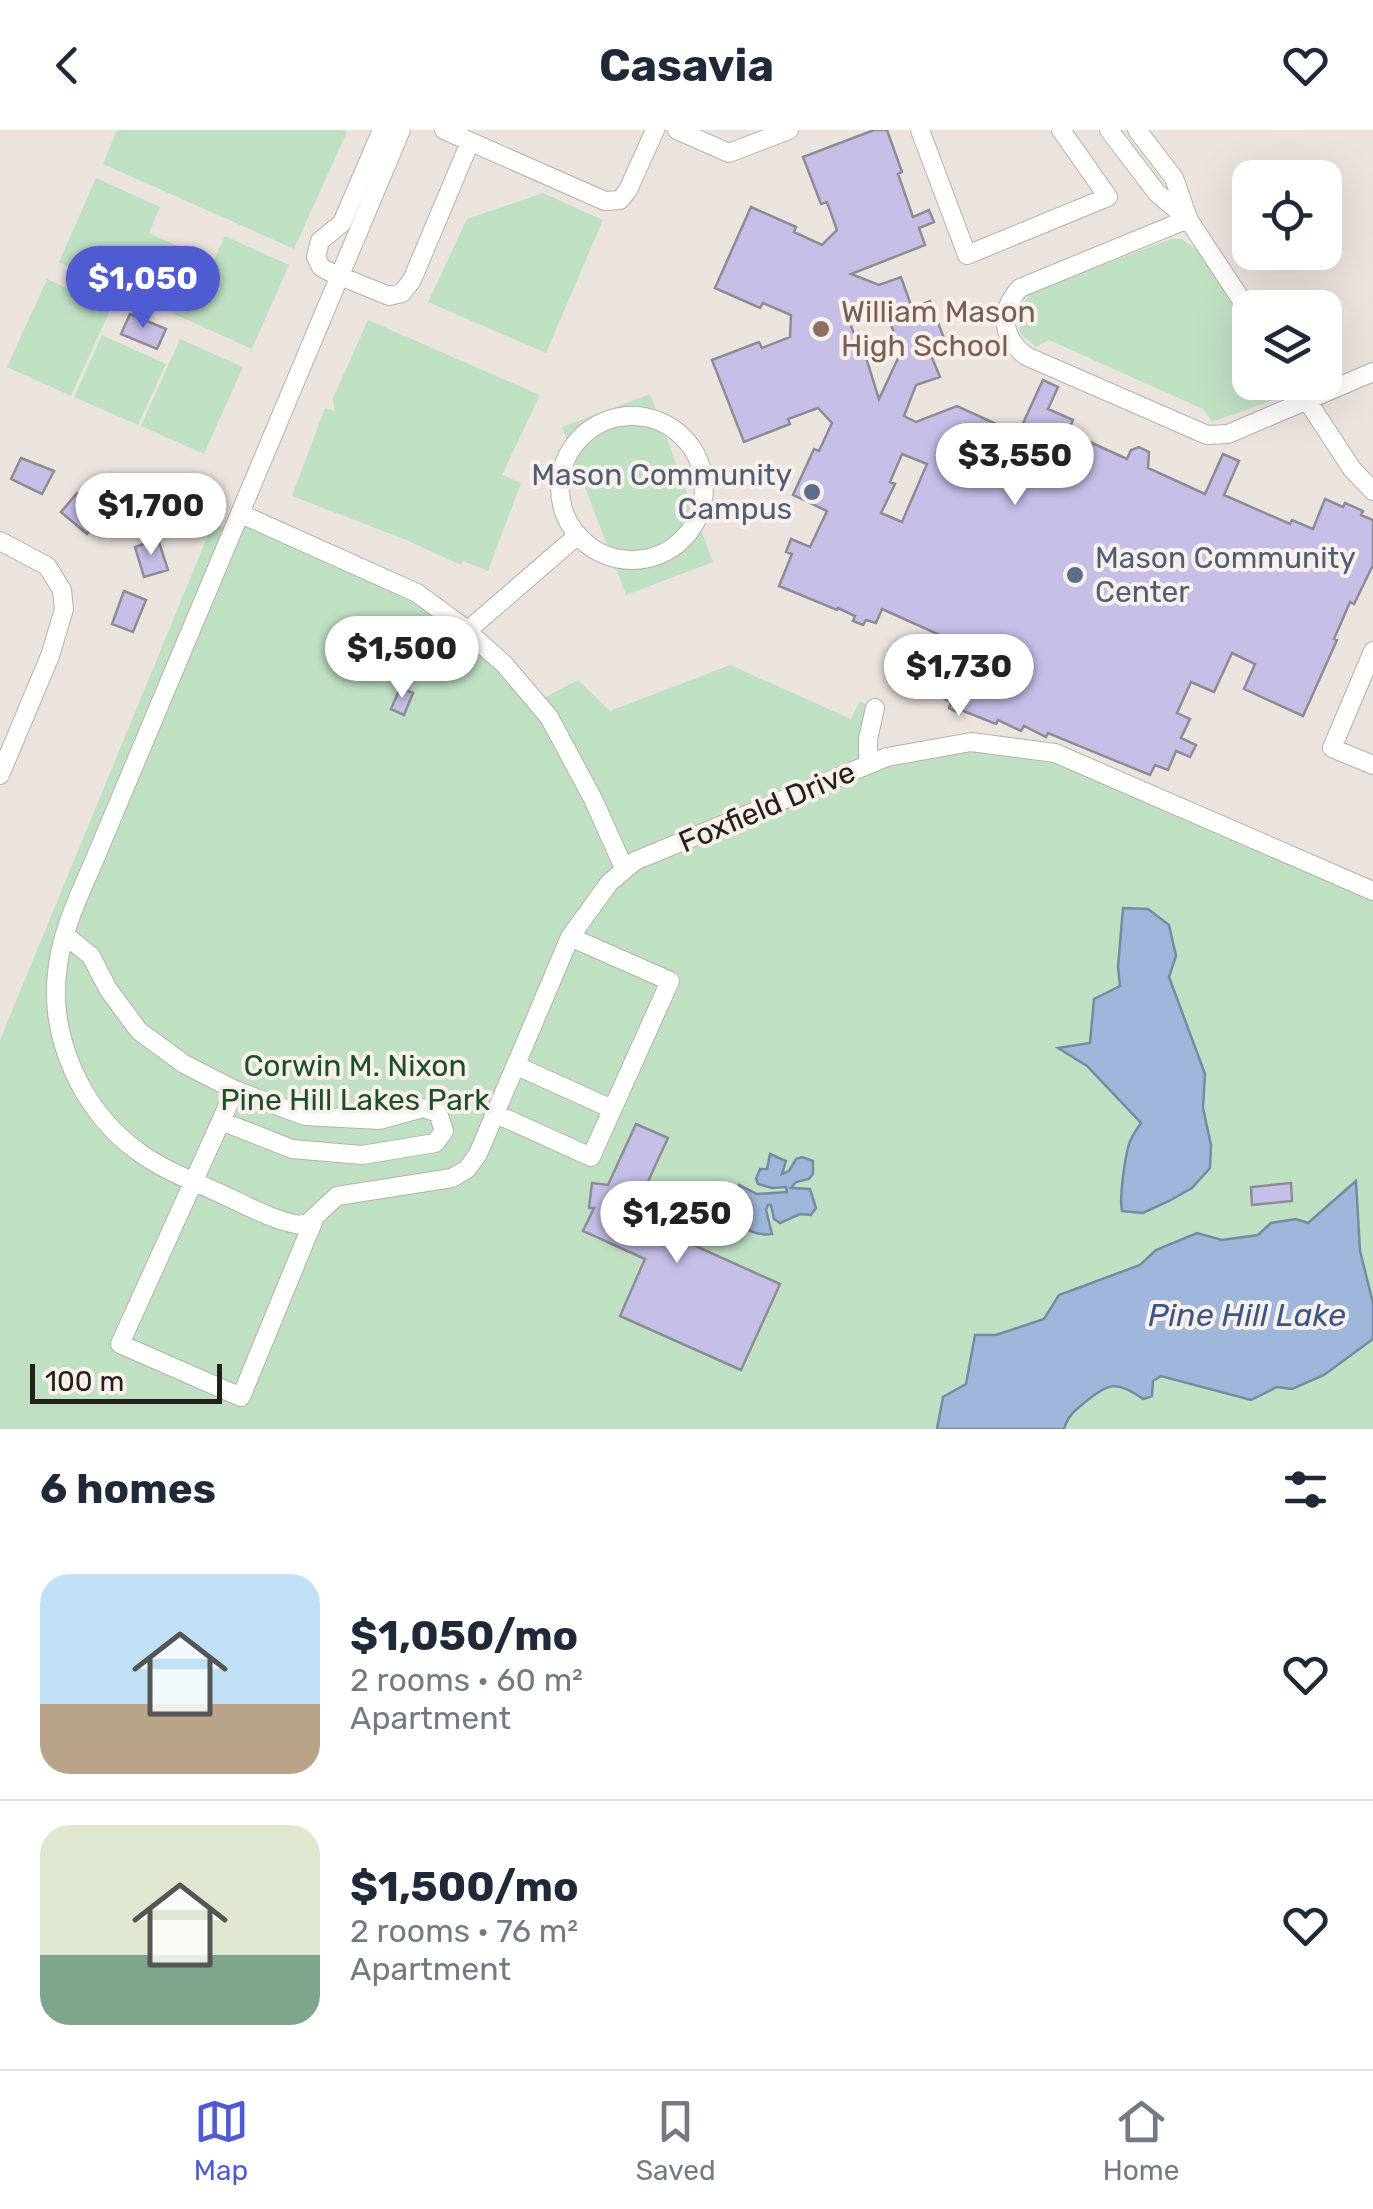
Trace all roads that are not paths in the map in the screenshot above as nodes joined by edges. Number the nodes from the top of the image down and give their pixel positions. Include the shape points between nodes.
1 (382, 130) edge
2 (401, 130) edge
3 (654, 130) edge
4 (677, 130) edge
5 (789, 130) edge
6 (920, 130) edge
7 (1061, 130) edge
8 (1109, 130) edge
9 (1138, 130) edge
10 (456, 134) edge
11 (1188, 219) junction
12 (341, 275) junction
13 (1235, 290) edge
14 (1373, 372) edge
15 (1373, 382) edge
16 (1350, 383) junction
17 (1342, 386) edge
18 (1306, 400) joint
19 (1373, 491) edge
20 (242, 514) junction
21 (578, 535) junction
22 (0, 541) edge
23 (467, 631) junction
24 (1373, 651) edge
25 (875, 708) dead end
26 (868, 764) junction
27 (1373, 765) edge
28 (0, 774) edge
29 (624, 868) junction
30 (1373, 890) edge
31 (574, 930) junction
32 (65, 934) junction
33 (517, 1066) junction
34 (236, 1090) junction
35 (612, 1109) junction
36 (496, 1114) junction
37 (221, 1121) junction
38 (192, 1181) junction
39 (316, 1217) junction

1 - 12 street via 342,223 320,241 316,256 322,267
2 - 12 street
3 - 10 street via 628,190 620,200 605,201
4 - 5 street via 729,153
6 - 7 street via 967,255 1108,197
8 - 11 street via 1157,193
9 - 11 street via 1174,178
10 - 12 street via 412,280 402,293 389,296
11 - 13 street
11 - 18 street via 1020,288 1009,300 1004,324 1016,348 1207,435 1228,434
12 - 20 street
14 - 16 street
15 - 16 street
16 - 17 street
18 - 19 street
20 - 23 street via 416,592
20 - 32 street
21 - 21 street via 617,559 662,554 682,541 704,500 704,477 684,436 666,423 634,416 602,422 583,435 569,452 560,495
21 - 23 street
22 - 28 street via 46,566 62,590 64,610
23 - 29 street via 538,701
24 - 27 street via 1332,748
25 - 26 street
26 - 29 street, Foxfield Drive
26 - 30 street, Foxfield Drive via 971,742 1055,752
29 - 31 street, Foxfield Drive
31 - 33 street, Foxfield Drive
31 - 35 street via 670,981
32 - 34 street via 91,956 139,1031
32 - 38 street via 57,966 58,1014 85,1094 136,1151
33 - 35 street
33 - 36 street, Foxfield Drive
34 - 37 street
34 - 37 street via 305,1116 380,1120 423,1108 438,1113 444,1131 435,1143 362,1154 292,1149
35 - 36 street via 590,1157
36 - 39 street, Foxfield Drive via 478,1154 460,1174 347,1194
37 - 38 street
38 - 39 street via 293,1224
38 - 39 street via 120,1344 241,1397

